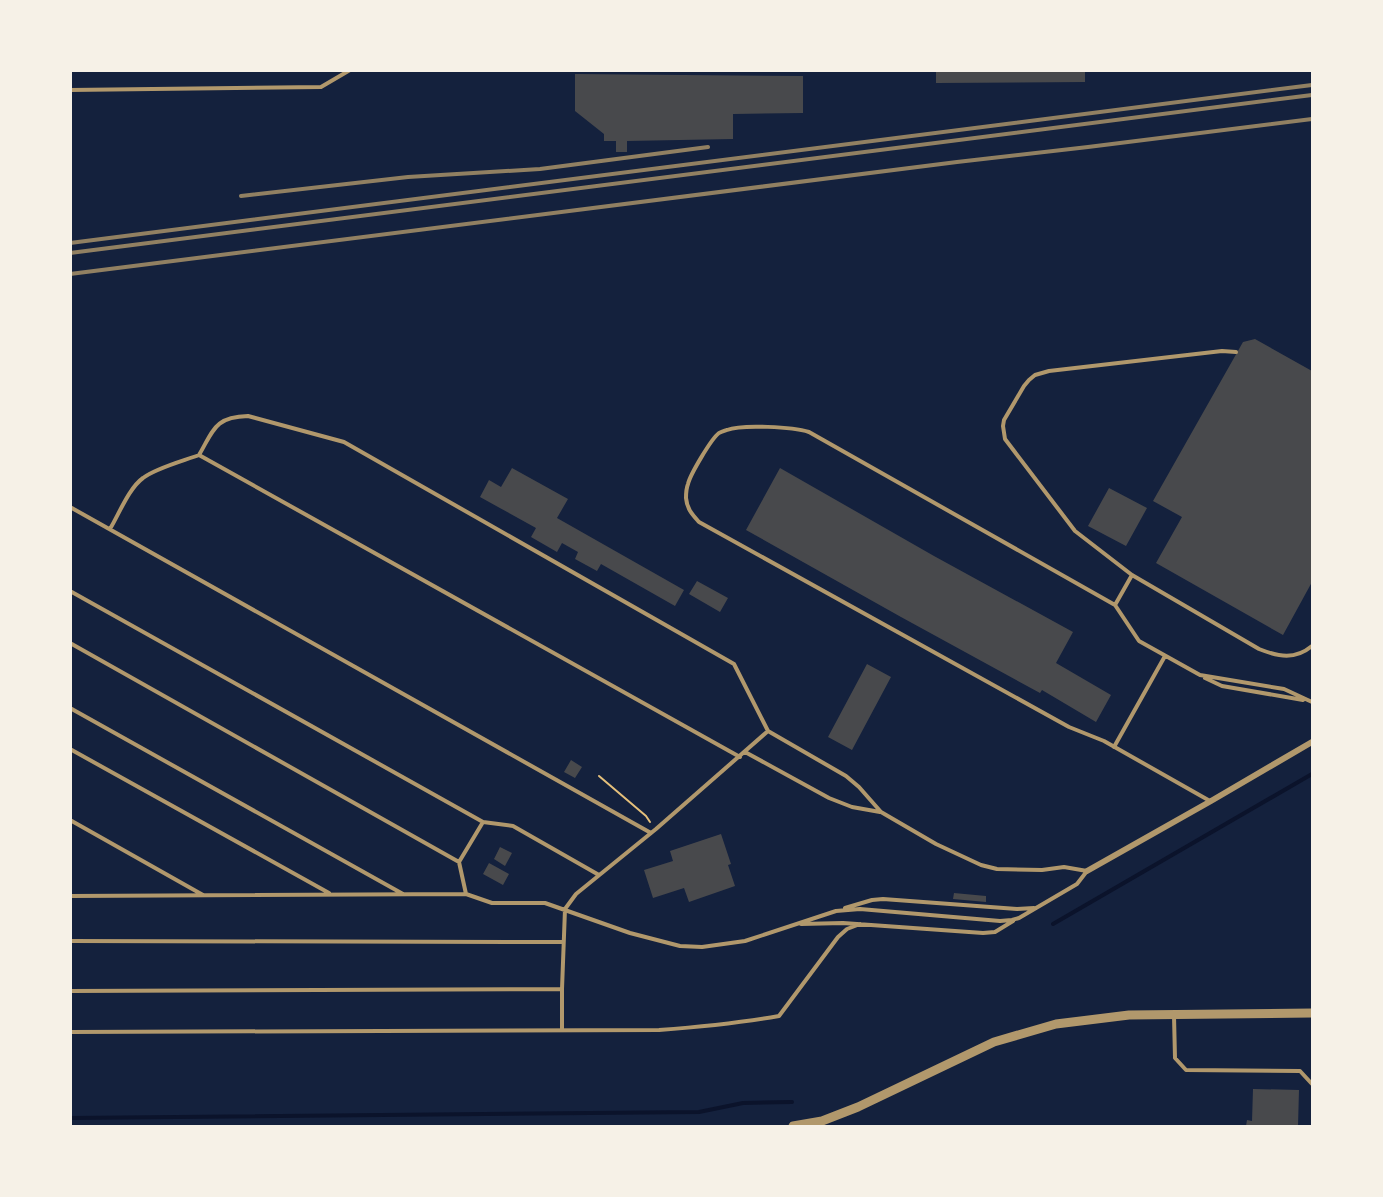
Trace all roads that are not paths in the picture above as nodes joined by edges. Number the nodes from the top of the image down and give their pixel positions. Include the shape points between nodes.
1 (350, 70) edge
2 (70, 90) edge
3 (1236, 352) dead end
4 (199, 455) junction
5 (70, 507) edge
6 (110, 529) junction
7 (1132, 575) junction
8 (70, 591) edge
9 (1115, 605) junction
10 (70, 643) edge
11 (1312, 646) edge
12 (1165, 656) junction
13 (1200, 675) junction
14 (1311, 701) edge
15 (70, 708) edge
16 (768, 731) junction
17 (1312, 742) edge
18 (1114, 747) junction
19 (70, 749) edge
20 (745, 752) junction
21 (740, 756) junction
22 (1211, 801) junction
23 (881, 812) junction
24 (70, 820) edge
25 (483, 822) junction
26 (651, 833) junction
27 (459, 862) junction
28 (1087, 871) junction
29 (599, 875) junction
30 (404, 894) junction
31 (466, 894) junction
32 (204, 895) junction
33 (331, 895) junction
34 (70, 896) edge
35 (1041, 905) junction
36 (564, 909) junction
37 (836, 911) junction
38 (1019, 918) junction
39 (860, 924) junction
40 (792, 926) junction
41 (70, 941) edge
42 (563, 942) junction
43 (562, 989) junction
44 (70, 991) edge
45 (1312, 1013) edge
46 (1174, 1014) junction
47 (562, 1030) junction
48 (70, 1032) edge
49 (1312, 1084) edge
50 (793, 1126) edge

1 - 2 lane via 321,87
3 - 7 lane via 1035,375 1004,420 1005,439 1075,531
4 - 6 lane via 142,479
4 - 16 lane via 216,426 236,416 344,441 734,664
4 - 21 lane
5 - 6 lane
6 - 26 lane
7 - 9 lane
7 - 11 lane via 1259,649 1296,656
8 - 25 lane
9 - 12 lane via 1139,641
9 - 18 lane via 801,429 740,427 719,433 688,482 689,511 699,522 1069,727
10 - 27 lane
12 - 13 lane
12 - 18 lane
13 - 14 lane via 1284,689
13 - 14 lane via 1222,686
15 - 30 lane
16 - 20 lane
16 - 23 lane via 846,776
17 - 22 street
18 - 22 lane
19 - 33 lane
20 - 21 lane
20 - 23 lane via 829,798
21 - 26 lane
22 - 28 street
23 - 28 lane via 981,865 1017,871 1064,867
24 - 32 lane
25 - 27 lane
25 - 29 lane via 513,826
26 - 29 lane
27 - 31 lane
28 - 35 lane via 1077,884
29 - 36 lane
30 - 31 lane
30 - 33 lane
31 - 36 lane via 492,903 545,903
32 - 33 lane
32 - 34 lane
35 - 37 lane via 993,908 883,899
35 - 38 lane
36 - 40 lane via 680,946 746,941
36 - 42 lane
37 - 38 lane via 860,909 1005,921
37 - 40 lane
38 - 39 lane via 988,933
39 - 40 lane via 824,922
39 - 47 lane via 838,937 779,1016 659,1030
41 - 42 lane
42 - 43 lane
43 - 44 lane
43 - 47 lane
45 - 46 street
46 - 49 lane via 1175,1058 1186,1070 1300,1071
46 - 50 street via 1056,1024 994,1042 858,1107 822,1121
47 - 48 lane

